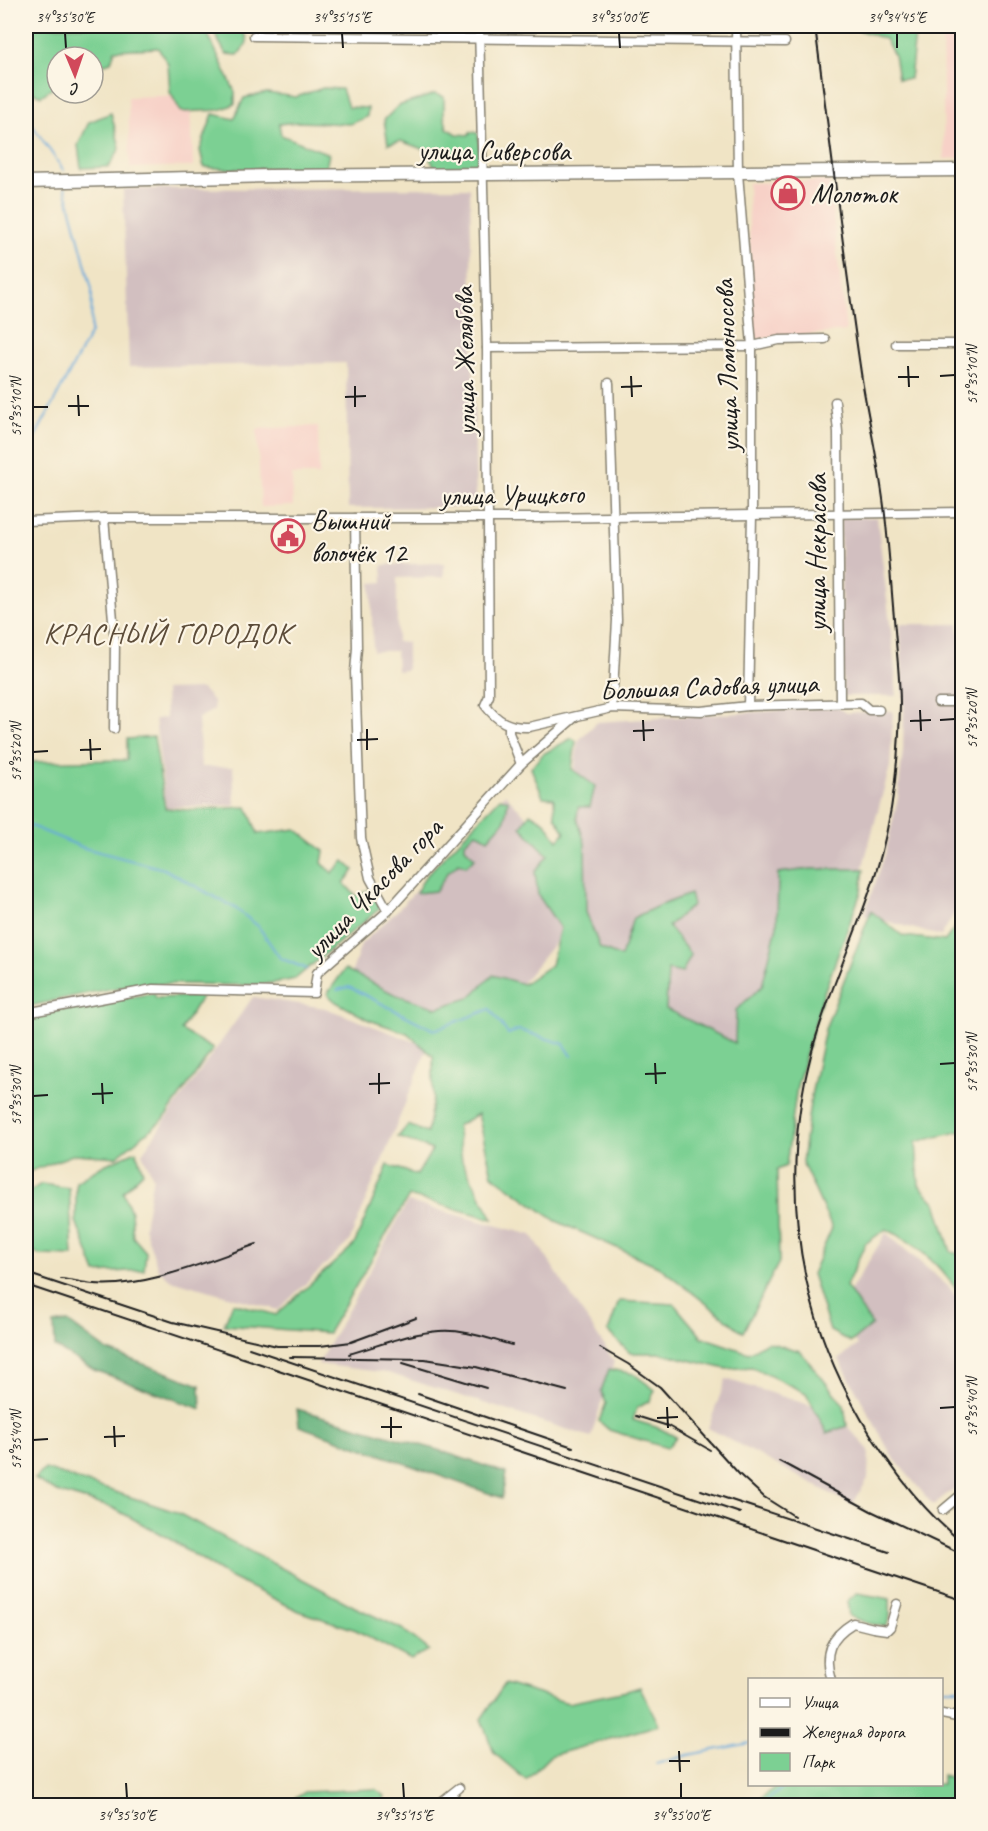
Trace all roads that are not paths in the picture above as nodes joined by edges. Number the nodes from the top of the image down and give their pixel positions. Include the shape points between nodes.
1 (479, 26) edge
2 (736, 26) edge
3 (254, 36) dead end
4 (479, 37) junction
5 (784, 42) dead end
6 (737, 43) junction
7 (963, 170) edge
8 (738, 173) junction
9 (483, 174) junction
10 (26, 182) edge
11 (825, 339) dead end
12 (897, 344) dead end
13 (963, 344) edge
14 (752, 346) junction
15 (487, 348) junction
16 (609, 383) dead end
17 (835, 402) dead end
18 (963, 512) edge
19 (752, 515) junction
20 (838, 515) junction
21 (612, 516) junction
22 (488, 517) junction
23 (104, 518) junction
24 (355, 518) junction
25 (26, 521) edge
26 (938, 702) dead end
27 (963, 702) edge
28 (840, 703) junction
29 (748, 706) junction
30 (612, 708) junction
31 (879, 710) dead end
32 (576, 716) junction
33 (509, 726) junction
34 (114, 729) dead end
35 (521, 764) junction
36 (388, 911) junction
37 (26, 1012) edge
38 (963, 1494) edge
39 (943, 1510) dead end
40 (897, 1604) dead end
41 (831, 1678) edge
42 (943, 1714) edge
43 (963, 1718) edge
44 (459, 1788) dead end
45 (436, 1806) edge

1 - 4 street, улица Желябова
2 - 6 street, улица Ломоносова
3 - 4 street
4 - 6 street
4 - 9 street, улица Желябова
5 - 6 street
6 - 8 street, улица Ломоносова
7 - 8 street, улица Сиверсова
8 - 9 street, улица Сиверсова
8 - 14 street, улица Ломоносова
9 - 10 street, улица Сиверсова
9 - 15 street, улица Желябова
11 - 14 street via 779,340
12 - 13 street
14 - 15 street
14 - 19 street, улица Ломоносова
15 - 22 street, улица Желябова
16 - 21 street
17 - 20 street, улица Некрасова
18 - 20 street, улица Урицкого
19 - 20 street, улица Урицкого
19 - 21 street, улица Урицкого
19 - 29 street, улица Ломоносова
20 - 28 street, улица Некрасова
21 - 22 street, улица Урицкого
21 - 30 street via 617,620
22 - 24 street, улица Урицкого
22 - 33 street, улица Желябова via 489,696 485,705
23 - 24 street, улица Урицкого
23 - 25 street, улица Урицкого
23 - 34 street via 115,642
24 - 36 street via 361,838 370,878
26 - 27 street
28 - 29 street, Большая Садовая улица
28 - 31 street, Большая Садовая улица via 861,703 869,710
29 - 30 street, Большая Садовая улица via 701,711
30 - 32 street, Большая Садовая улица
32 - 33 street, Большая Садовая улица via 529,727
32 - 35 street, улица Чкасова гора
33 - 35 street
35 - 36 street, улица Чкасова гора
36 - 37 street, улица Чкасова гора via 317,973 314,993 153,989
38 - 39 street
40 - 41 street via 886,1630 853,1623 840,1631 831,1642 827,1661
42 - 43 street
44 - 45 street

